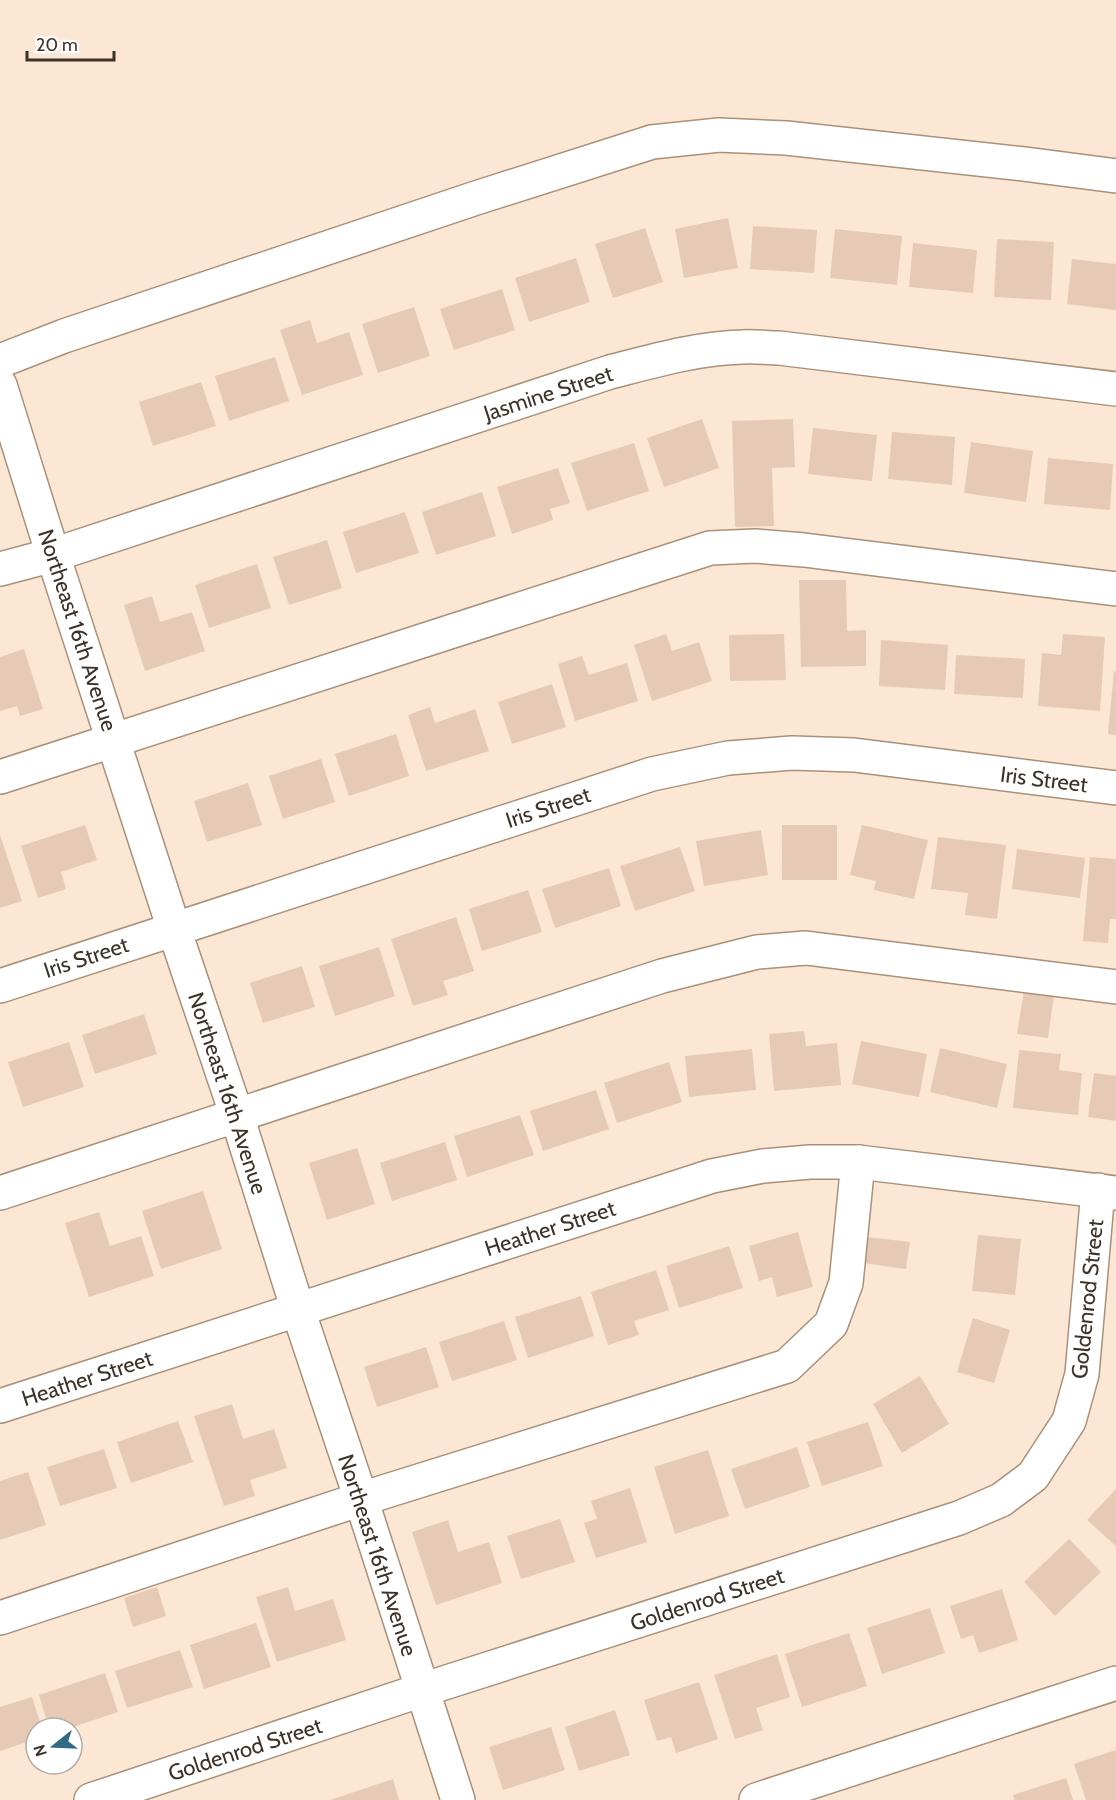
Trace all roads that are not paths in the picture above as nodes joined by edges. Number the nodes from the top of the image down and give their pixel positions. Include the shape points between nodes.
1 (1116, 176) edge
2 (0, 361) edge
3 (0, 385) edge
4 (1116, 389) edge
5 (53, 555) junction
6 (0, 569) edge
7 (1116, 589) edge
8 (113, 741) junction
9 (0, 777) edge
10 (1116, 788) edge
11 (174, 929) junction
12 (0, 986) edge
13 (1116, 987) edge
14 (237, 1116) junction
15 (858, 1162) junction
16 (1107, 1192) edge
17 (0, 1193) edge
18 (298, 1310) junction
19 (0, 1406) edge
20 (361, 1499) junction
21 (0, 1618) edge
22 (1116, 1683) edge
23 (422, 1690) junction
24 (91, 1800) edge
25 (458, 1800) edge
26 (756, 1800) edge

1 - 2 street via 786,138 719,135 652,142 442,209
3 - 5 street, Northeast 16th Avenue
4 - 5 street, Jasmine Street via 780,348 742,346 699,352 610,372
5 - 6 street, Jasmine Street
5 - 8 street, Northeast 16th Avenue
7 - 8 street via 804,550 710,548
8 - 9 street
8 - 11 street, Northeast 16th Avenue
10 - 11 street, Iris Street via 854,755 792,753 728,758 652,774
11 - 12 street, Iris Street
11 - 14 street, Northeast 16th Avenue
13 - 14 street via 806,948 757,952 662,976
14 - 17 street
14 - 18 street, Northeast 16th Avenue
15 - 16 street, Heather Street
15 - 18 street, Heather Street via 763,1166 712,1176
15 - 20 street via 846,1283 831,1324 787,1366
16 - 23 street, Goldenrod Street via 1082,1374 1069,1421 1033,1476 1001,1500 959,1518
18 - 19 street, Heather Street
18 - 20 street, Northeast 16th Avenue
20 - 21 street
20 - 23 street, Northeast 16th Avenue
22 - 26 street
23 - 24 street, Goldenrod Street
23 - 25 street, Northeast 16th Avenue

